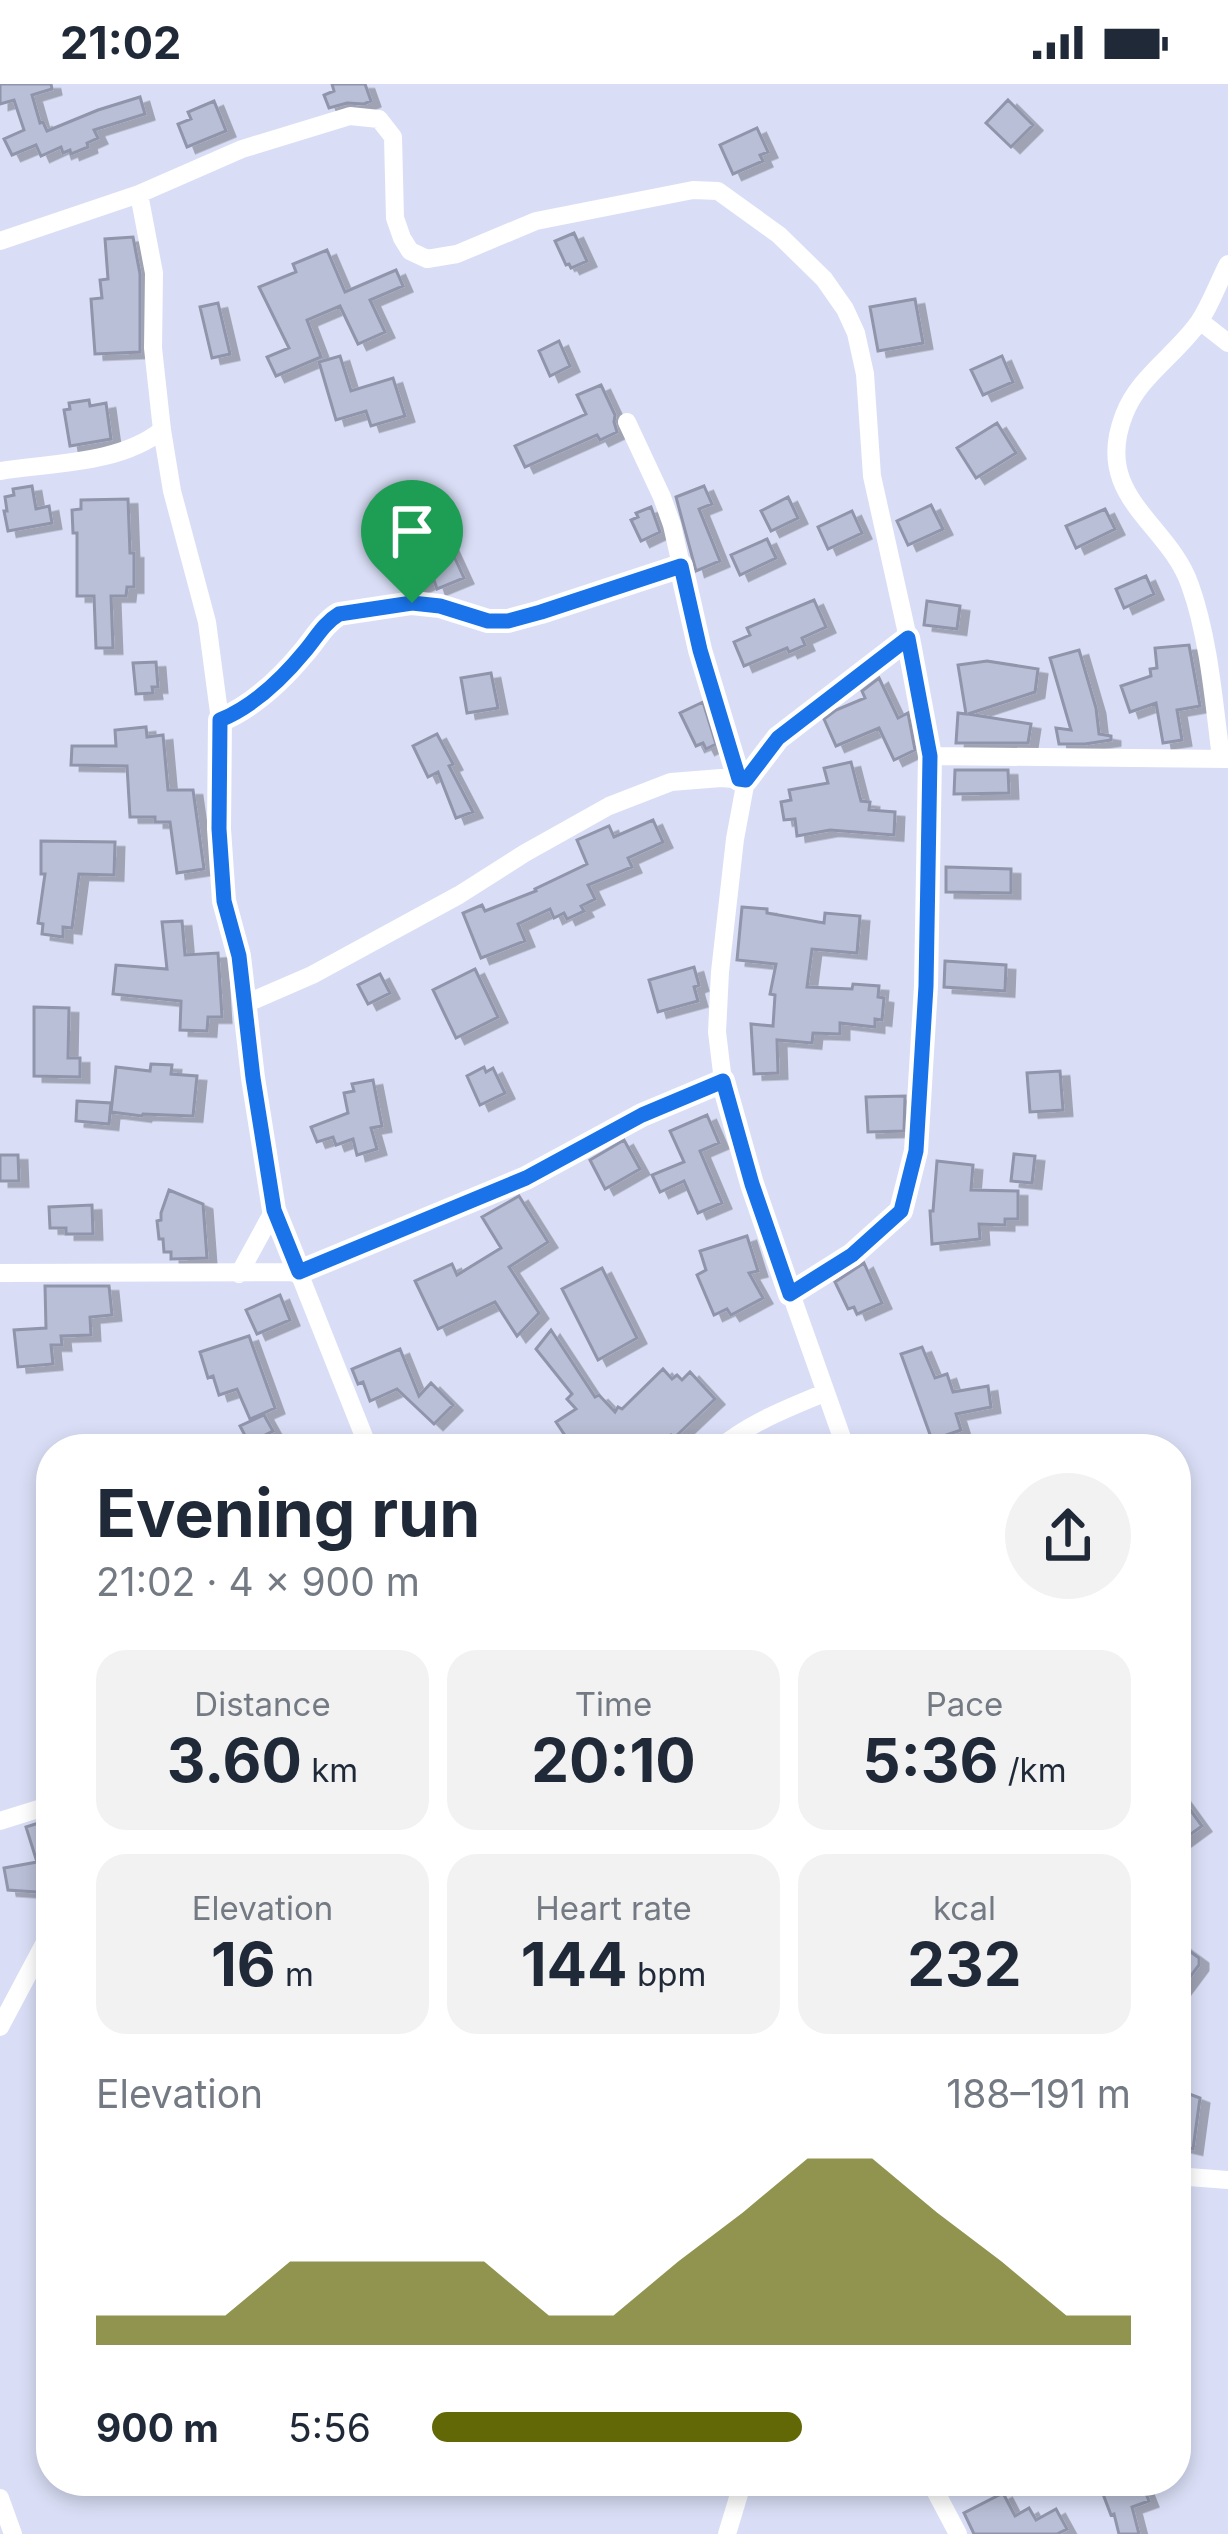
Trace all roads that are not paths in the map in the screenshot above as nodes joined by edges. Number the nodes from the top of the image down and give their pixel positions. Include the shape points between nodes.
1 (139, 194) junction
2 (0, 241) edge
3 (1228, 264) edge
4 (1199, 321) junction
5 (1228, 343) edge
6 (627, 422) dead end
7 (162, 430) junction
8 (0, 471) edge
9 (681, 566) junction
10 (908, 638) junction
11 (220, 720) junction
12 (930, 756) junction
13 (1224, 759) edge
14 (743, 779) junction
15 (245, 1004) junction
16 (723, 1081) junction
17 (274, 1210) junction
18 (299, 1272) junction
19 (0, 1273) edge
20 (239, 1274) junction
21 (790, 1294) junction
22 (824, 1394) junction
23 (363, 1434) edge
24 (737, 1434) edge
25 (840, 1434) edge
26 (36, 1809) edge
27 (0, 1820) edge
28 (36, 1959) edge
29 (0, 2027) edge
30 (1191, 2177) edge
31 (1228, 2180) edge
32 (738, 2496) edge
33 (938, 2496) edge
34 (0, 2498) edge
35 (13, 2534) edge
36 (727, 2534) edge
37 (958, 2534) edge

1 - 2 street
1 - 7 street via 154,273
1 - 10 street via 242,149 350,116 379,119 393,137 395,218 410,251 427,260 536,221 718,191 824,279 856,333 872,476
3 - 4 street
4 - 5 street
4 - 13 street via 1135,393 1115,455 1134,507 1190,586
6 - 9 street via 662,497
7 - 8 street via 112,454
7 - 11 street via 207,622
9 - 11 street via 508,621 412,603 339,614 260,697
9 - 14 street
10 - 12 street
10 - 14 street via 778,738
11 - 15 street via 224,901
12 - 13 street
12 - 21 street via 918,1128 901,1211
14 - 15 street via 671,782 609,806 459,895
14 - 16 street via 720,972
15 - 17 street
16 - 18 street via 526,1178
16 - 21 street
17 - 18 street
17 - 20 street
18 - 20 street
18 - 23 street
19 - 20 street
21 - 22 street
22 - 24 street
22 - 25 street
26 - 27 street
28 - 29 street
30 - 31 street
32 - 36 street
33 - 37 street
34 - 35 street

